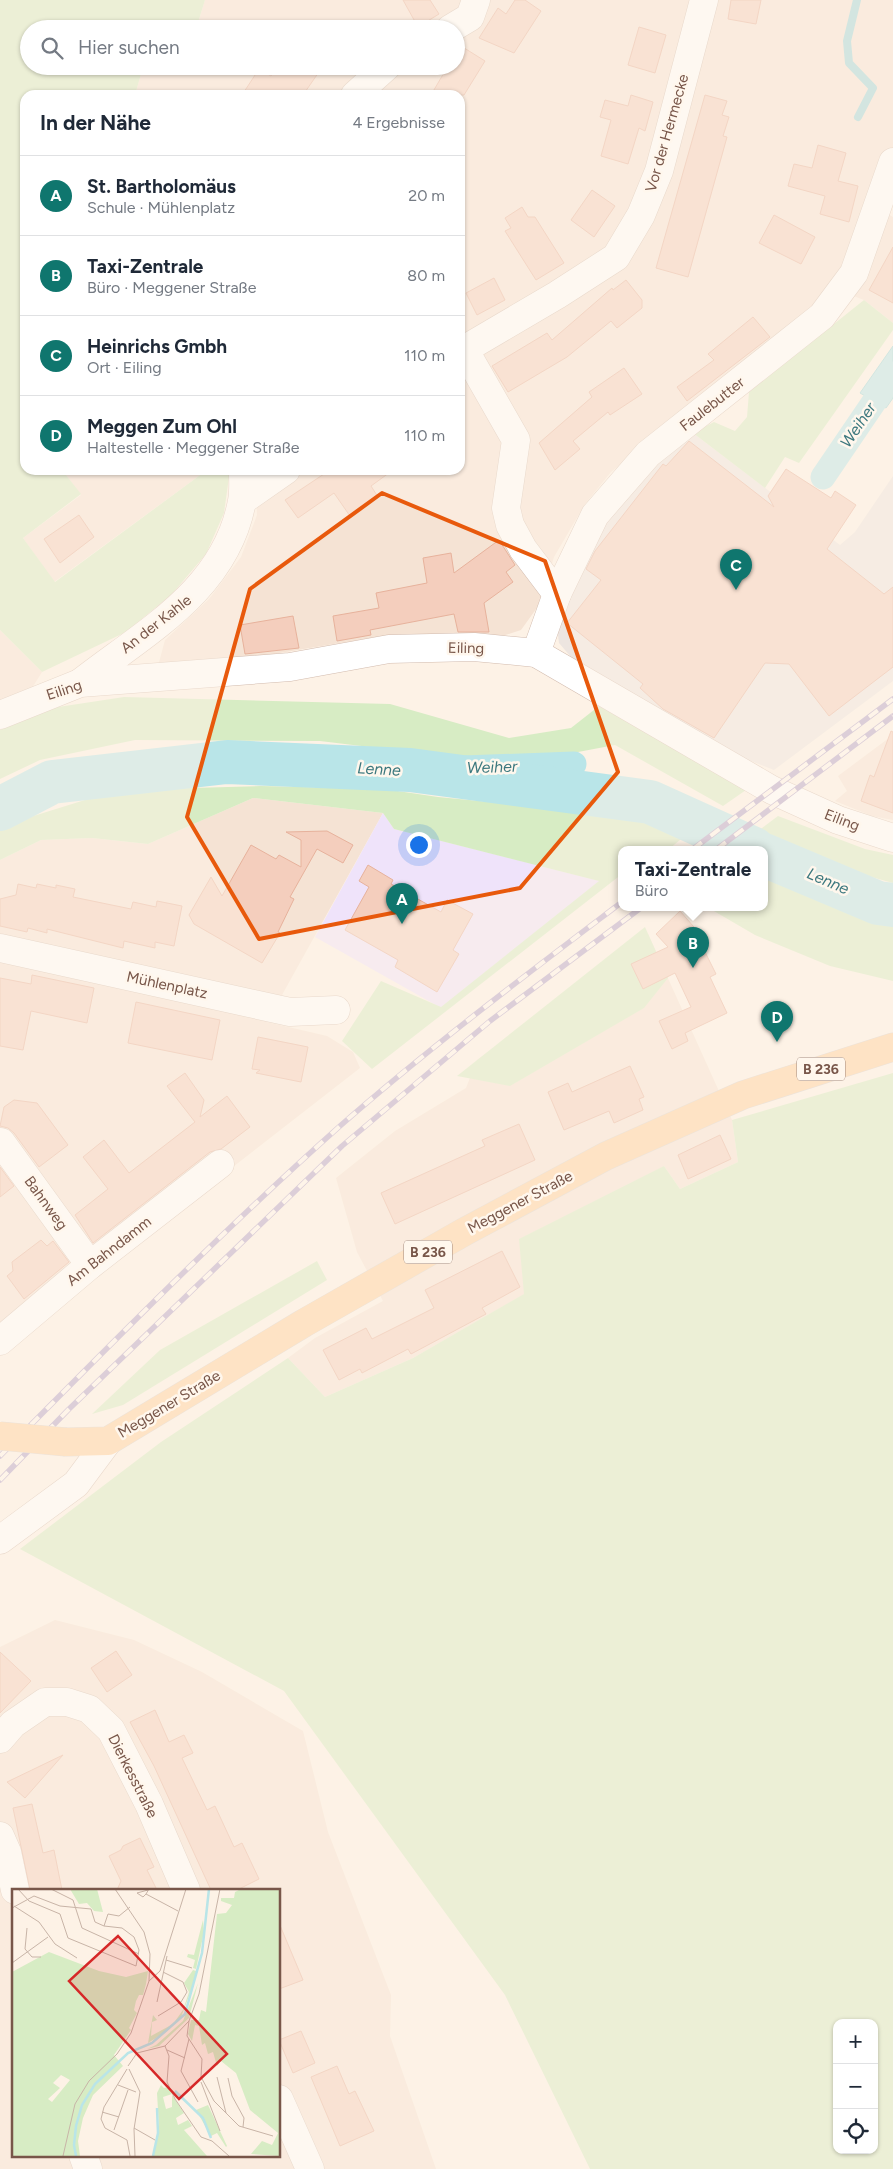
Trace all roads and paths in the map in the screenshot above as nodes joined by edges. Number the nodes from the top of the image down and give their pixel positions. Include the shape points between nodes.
1 (704, 0) edge
2 (377, 75) edge
3 (361, 90) edge
4 (893, 162) edge
5 (465, 348) edge
6 (465, 355) edge
7 (243, 475) edge
8 (279, 475) edge
9 (243, 500) junction
10 (558, 594) junction
11 (536, 652) junction
12 (80, 683) junction
13 (7, 712) edge
14 (893, 838) edge
15 (0, 948) edge
16 (336, 1010) dead end
17 (893, 1047) edge
18 (1, 1142) edge
19 (220, 1164) dead end
20 (90, 1265) junction
21 (0, 1341) edge
22 (0, 1436) edge
23 (108, 1441) junction
24 (0, 1540) edge
25 (0, 1739) edge
26 (0, 1836) edge
27 (15, 1889) edge
28 (186, 1889) edge
29 (280, 2101) edge
30 (84, 2156) edge
31 (88, 2169) edge
32 (310, 2169) edge

1 - 5 street, Vor der Hermecke via 659,171 641,215 616,257 558,295
2 - 3 street
4 - 10 street, Faulebutter via 854,272 822,316 648,454 595,515
6 - 10 street via 516,440 506,508 510,525 523,549
7 - 9 street, An der Kahle
8 - 9 street
9 - 12 street, An der Kahle via 230,544 191,598 169,618
10 - 11 street, Faulebutter
11 - 12 street, Eiling via 474,647 389,649 290,667
11 - 14 street, Eiling via 772,790 838,820
12 - 13 street, Eiling
15 - 16 street, Mühlenplatz via 290,1012
17 - 23 main road, Meggener Straße / B 236 via 743,1095 606,1156 304,1323
18 - 20 street, Bahnweg
19 - 20 street, Am Bahndamm
20 - 21 street, Am Bahndamm
22 - 23 main road, Meggener Straße / B 236, bridge via 66,1442
23 - 24 street via 76,1484
25 - 28 street, Dierkesstraße via 13,1724 45,1702 67,1702 89,1709 111,1730 149,1804
26 - 27 street
29 - 32 street
30 - 31 street

